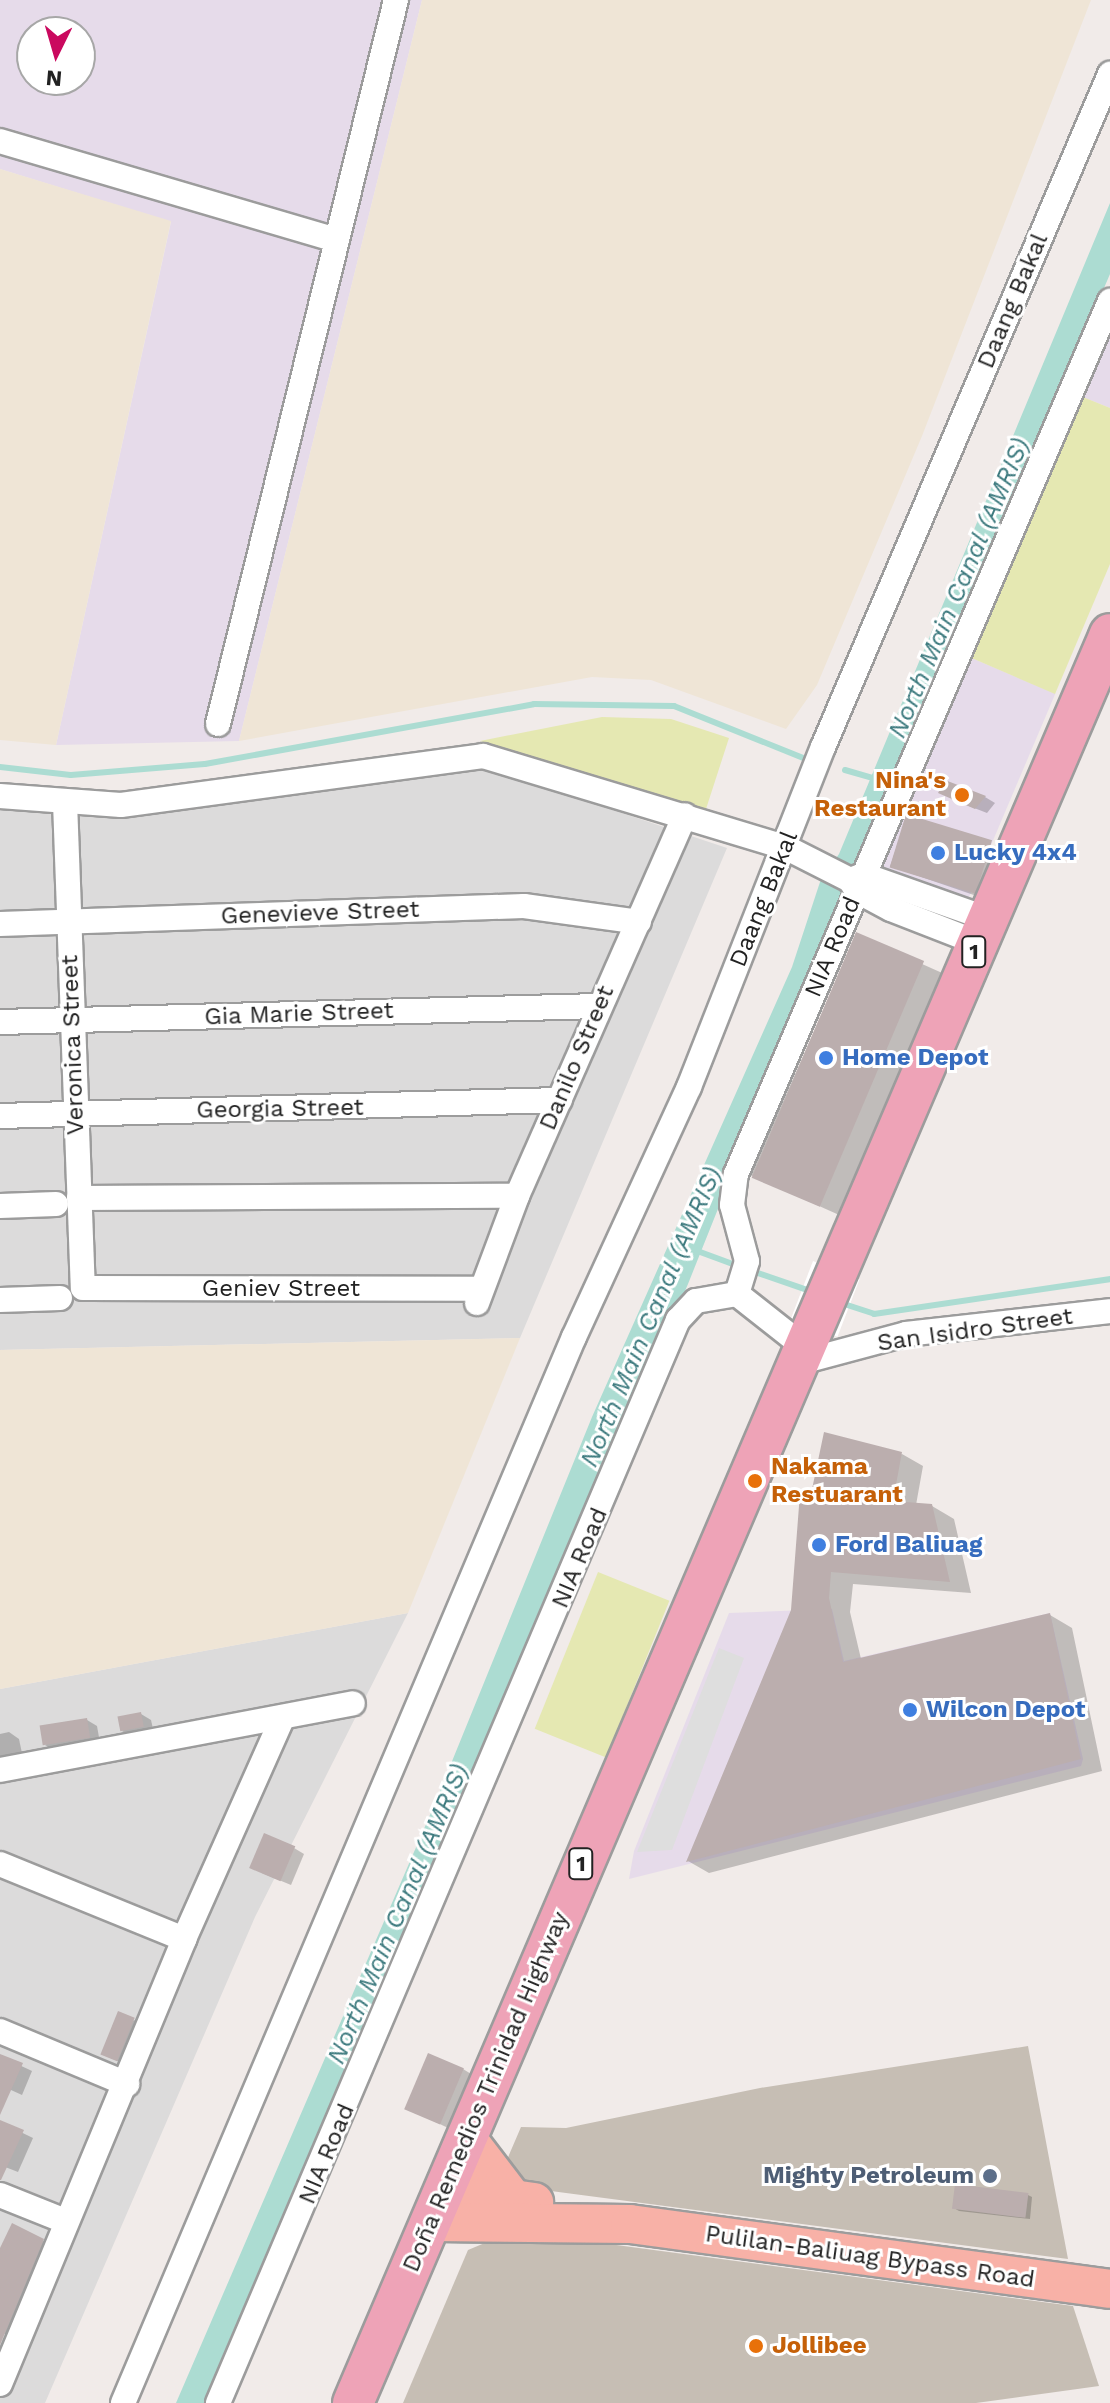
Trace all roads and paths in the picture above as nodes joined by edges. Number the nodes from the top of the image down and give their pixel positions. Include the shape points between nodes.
1 (396, 0) edge
2 (1110, 74) edge
3 (0, 141) edge
4 (337, 240) junction
5 (1110, 301) edge
6 (1110, 634) edge
7 (218, 724) dead end
8 (0, 796) edge
9 (65, 802) junction
10 (685, 815) junction
11 (785, 847) junction
12 (851, 880) junction
13 (69, 921) junction
14 (639, 922) junction
15 (0, 924) edge
16 (983, 931) junction
17 (598, 1006) junction
18 (72, 1020) junction
19 (0, 1022) edge
20 (560, 1100) junction
21 (75, 1114) junction
22 (0, 1116) edge
23 (517, 1196) junction
24 (68, 1201) junction
25 (0, 1206) edge
26 (742, 1277) junction
27 (83, 1288) joint
28 (478, 1296) joint
29 (60, 1298) dead end
30 (0, 1300) edge
31 (1110, 1311) edge
32 (803, 1346) junction
33 (353, 1703) dead end
34 (283, 1717) junction
35 (0, 1770) edge
36 (0, 1864) edge
37 (184, 1939) junction
38 (0, 2031) edge
39 (127, 2084) junction
40 (468, 2140) junction
41 (0, 2195) edge
42 (440, 2206) junction
43 (512, 2210) junction
44 (65, 2221) junction
45 (417, 2259) junction
46 (1110, 2289) edge
47 (4, 2360) edge
48 (0, 2384) edge
49 (123, 2403) edge
50 (218, 2403) edge
51 (353, 2403) edge

1 - 4 street
2 - 11 street, Daang Bakal
3 - 4 street
4 - 7 street
5 - 12 street, NIA Road
6 - 16 highway, Doña Remedios Trinidad Highway / 1
8 - 9 street
9 - 10 street via 121,805 483,756
9 - 13 street, Veronica Street
10 - 11 street
10 - 14 street, Danilo Street
11 - 12 street
11 - 49 street, Daang Bakal via 689,1087 574,1337
12 - 16 street
12 - 26 street, NIA Road via 736,1174 732,1205
13 - 14 street, Genevieve Street via 524,906
13 - 15 street, Genevieve Street
13 - 18 street, Veronica Street
14 - 17 street, Danilo Street
16 - 32 highway, Doña Remedios Trinidad Highway / 1
17 - 18 street, Gia Marie Street
17 - 20 street, Danilo Street
18 - 19 street, Gia Marie Street
18 - 21 street, Veronica Street
20 - 21 street, Georgia Street
20 - 23 street, Danilo Street
21 - 22 street, Georgia Street
21 - 24 street, Veronica Street
23 - 24 street
23 - 28 street, Danilo Street
24 - 25 street
24 - 27 street, Veronica Street
26 - 32 street
26 - 50 street, NIA Road via 696,1301 678,1320
27 - 28 street, Geniev Street
29 - 30 street
31 - 32 street, San Isidro Street
32 - 40 highway, Doña Remedios Trinidad Highway / 1
33 - 34 street
34 - 35 street
34 - 37 street
36 - 37 street
37 - 39 street
38 - 39 street
39 - 44 street
40 - 42 highway, Doña Remedios Trinidad Highway / 1
40 - 43 main road
41 - 44 street
42 - 43 main road, Pulilan-Baliuag Bypass Road
42 - 45 highway, Doña Remedios Trinidad Highway / 1
43 - 45 main road
43 - 46 main road, Pulilan-Baliuag Bypass Road via 587,2209 630,2224
44 - 47 street
45 - 51 highway, Doña Remedios Trinidad Highway / 1
47 - 48 street

